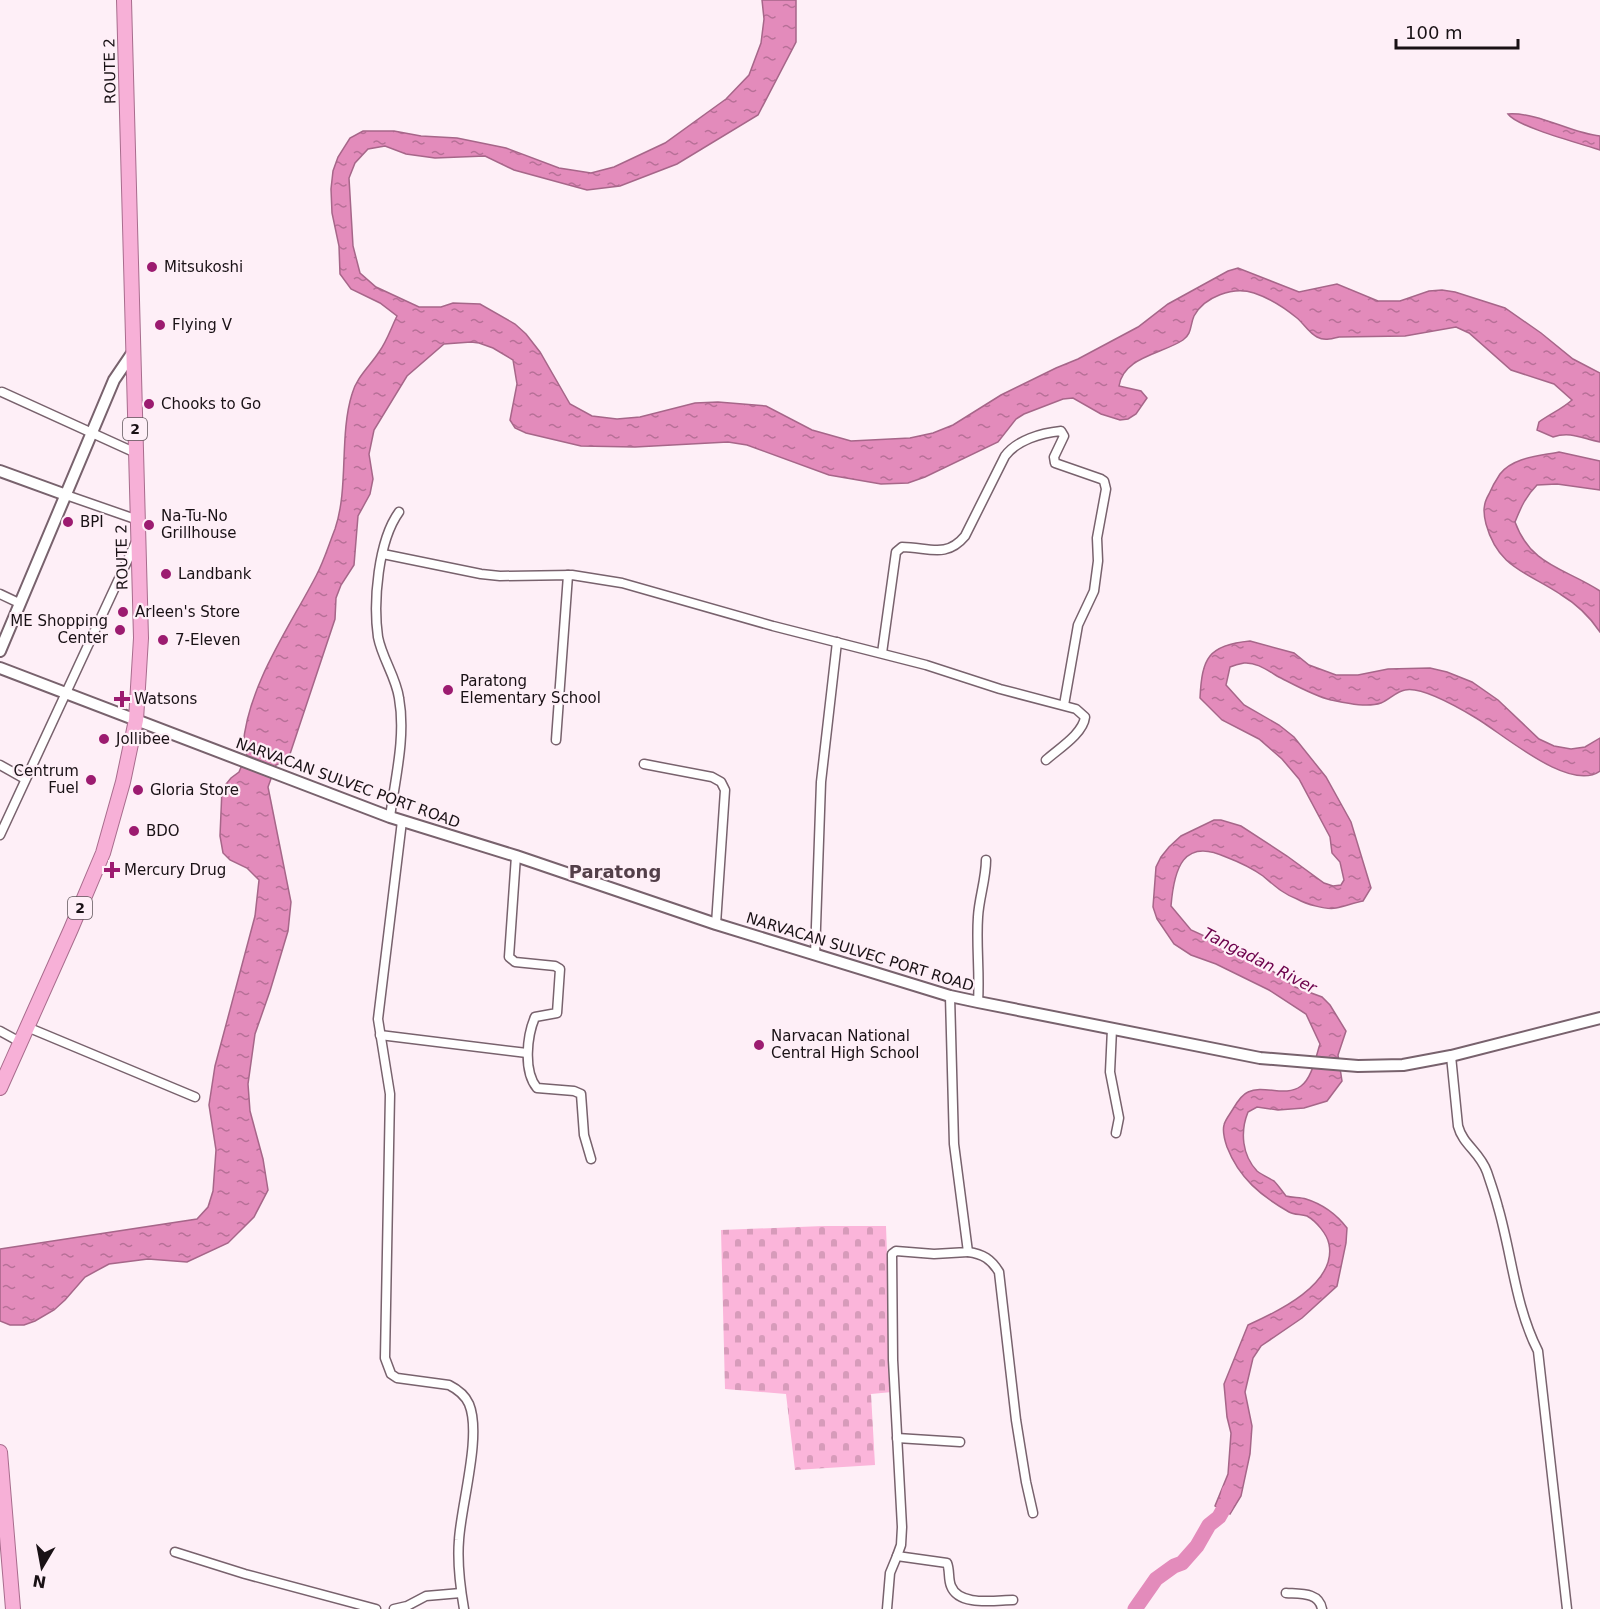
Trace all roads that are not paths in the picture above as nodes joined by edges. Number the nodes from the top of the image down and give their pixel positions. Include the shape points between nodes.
1 (124, 0) edge
2 (134, 352) junction
3 (1, 394) edge
4 (92, 433) junction
5 (136, 453) junction
6 (0, 471) edge
7 (66, 495) junction
8 (399, 512) dead end
9 (138, 520) junction
10 (138, 539) junction
11 (383, 554) junction
12 (568, 575) junction
13 (0, 594) edge
14 (19, 603) junction
15 (837, 642) junction
16 (0, 651) edge
17 (882, 653) junction
18 (0, 668) edge
19 (65, 692) junction
20 (1064, 705) junction
21 (136, 720) junction
22 (556, 740) dead end
23 (1046, 760) dead end
24 (644, 764) dead end
25 (0, 765) edge
26 (25, 779) junction
27 (390, 817) junction
28 (402, 821) junction
29 (0, 835) edge
30 (516, 856) junction
31 (987, 860) dead end
32 (716, 924) junction
33 (815, 955) junction
34 (950, 996) junction
35 (978, 1002) junction
36 (1600, 1018) edge
37 (27, 1027) junction
38 (1112, 1029) junction
39 (0, 1031) edge
40 (380, 1035) junction
41 (20, 1042) junction
42 (526, 1053) junction
43 (1451, 1056) junction
44 (0, 1088) edge
45 (195, 1097) dead end
46 (1116, 1133) dead end
47 (591, 1159) dead end
48 (968, 1252) junction
49 (897, 1438) junction
50 (960, 1442) dead end
51 (0, 1452) edge
52 (1034, 1512) dead end
53 (175, 1552) dead end
54 (897, 1556) junction
55 (462, 1593) junction
56 (1286, 1593) dead end
57 (1014, 1600) dead end
58 (13, 1609) edge
59 (376, 1609) edge
60 (394, 1609) edge
61 (464, 1609) edge
62 (888, 1609) edge
63 (1323, 1609) edge
64 (1567, 1609) edge

1 - 2 highway, ROUTE 2 / 2
2 - 4 street via 114,380
2 - 5 highway, ROUTE 2 / 2
3 - 4 street
4 - 5 street
4 - 7 street
5 - 9 highway, ROUTE 2 / 2
6 - 7 street
7 - 9 street
7 - 14 street
8 - 11 street
9 - 10 highway, ROUTE 2 / 2
10 - 19 street
10 - 21 highway, ROUTE 2 / 2 via 141,638
11 - 12 street via 481,574
11 - 27 street via 377,597 378,637 394,677 400,716
12 - 15 street via 622,583
12 - 22 street
13 - 14 street
14 - 16 street
15 - 17 street
15 - 33 street via 821,782
17 - 20 street
17 - 20 street via 896,552 902,547 945,550 958,544 1010,449 1026,440 1061,431 1064,436 1055,463 1101,478 1106,489 1097,538 1094,591 1078,625
18 - 19 street, NARVACAN SULVEC PORT ROAD
19 - 21 street, NARVACAN SULVEC PORT ROAD
19 - 26 street
20 - 23 street via 1083,713 1085,720
21 - 27 street, NARVACAN SULVEC PORT ROAD
21 - 37 highway, ROUTE 2 / 2 via 103,853
24 - 32 street via 722,782 725,790
25 - 26 street
26 - 29 street
27 - 28 street, NARVACAN SULVEC PORT ROAD
28 - 30 street, NARVACAN SULVEC PORT ROAD
28 - 40 street via 379,1003
30 - 32 street, NARVACAN SULVEC PORT ROAD
30 - 42 street via 509,957 515,962 560,969 556,1013 535,1017
31 - 35 street via 979,899
32 - 33 street, NARVACAN SULVEC PORT ROAD
33 - 34 street, NARVACAN SULVEC PORT ROAD
34 - 35 street, NARVACAN SULVEC PORT ROAD
34 - 48 street via 954,1144
35 - 38 street, NARVACAN SULVEC PORT ROAD
36 - 43 street, NARVACAN SULVEC PORT ROAD
37 - 41 highway, ROUTE 2 / 2
37 - 45 street
38 - 43 street, NARVACAN SULVEC PORT ROAD via 1260,1058 1403,1065
38 - 46 street via 1110,1072 1118,1104
39 - 41 street
40 - 42 street
40 - 55 street via 390,1094 385,1358 391,1374 397,1378 449,1385 468,1403 472,1448 458,1556
41 - 44 highway, ROUTE 2 / 2
42 - 47 street via 534,1086 581,1094 584,1135
43 - 64 street via 1461,1137 1485,1167 1499,1208 1524,1317 1538,1351
48 - 49 street via 892,1254
48 - 52 street via 986,1257 999,1272 1016,1419
49 - 50 street
49 - 54 street via 902,1538
51 - 58 highway
53 - 59 street
54 - 57 street via 947,1563 951,1586 959,1597
54 - 62 street via 890,1573
55 - 60 street via 426,1596
55 - 61 street
56 - 63 street via 1316,1597

